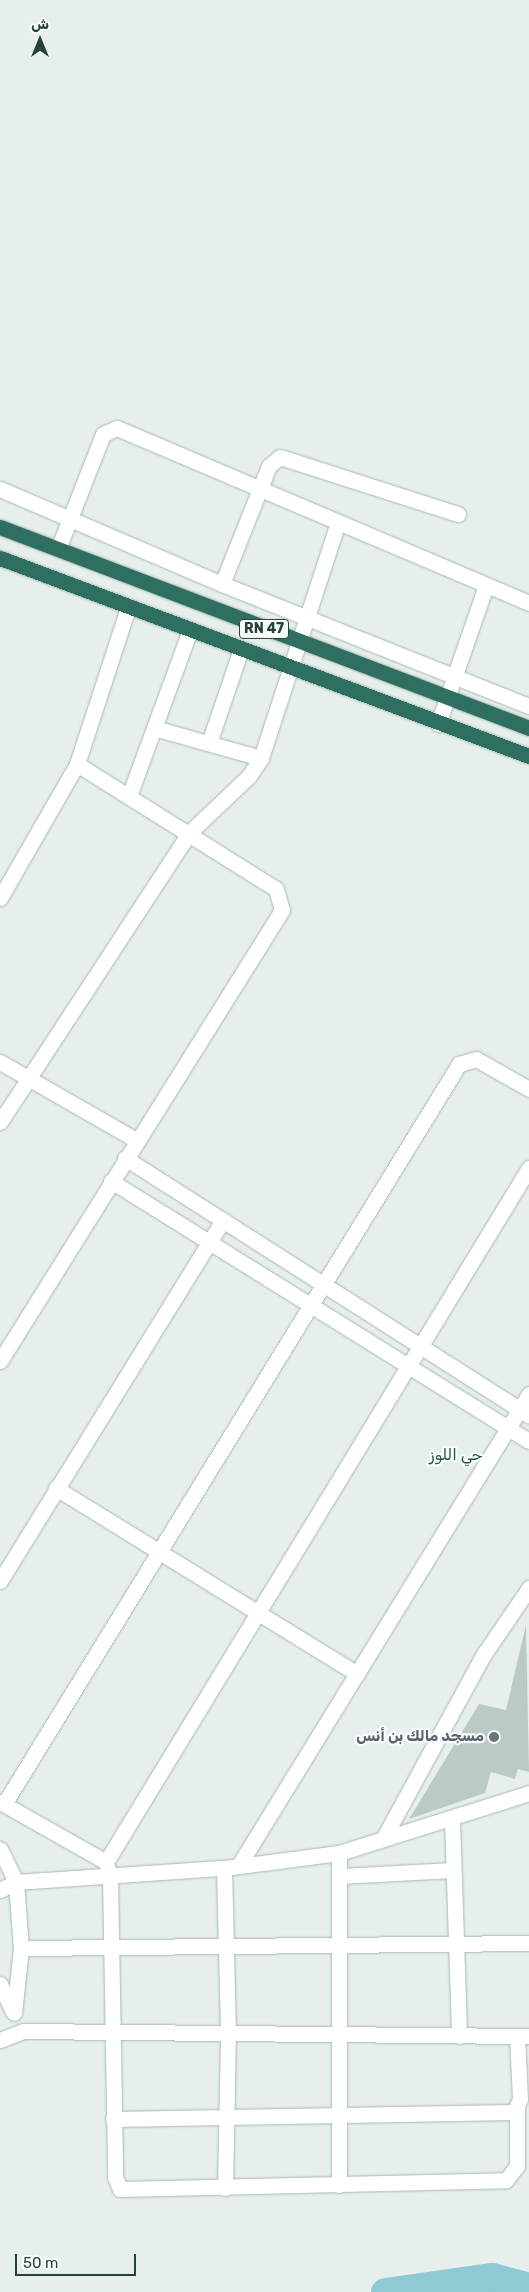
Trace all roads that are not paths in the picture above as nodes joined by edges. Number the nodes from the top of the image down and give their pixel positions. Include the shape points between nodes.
1 (261, 488) junction
2 (0, 489) edge
3 (458, 514) dead end
4 (72, 518) junction
5 (338, 522) junction
6 (0, 527) edge
7 (58, 550) junction
8 (0, 558) edge
9 (222, 584) junction
10 (486, 585) junction
11 (529, 603) edge
12 (128, 608) junction
13 (306, 617) junction
14 (190, 630) junction
15 (298, 642) junction
16 (242, 649) junction
17 (290, 667) junction
18 (452, 677) junction
19 (446, 697) junction
20 (529, 706) edge
21 (438, 724) junction
22 (154, 728) junction
23 (529, 728) edge
24 (209, 744) junction
25 (529, 756) edge
26 (261, 758) junction
27 (77, 764) junction
28 (129, 796) junction
29 (190, 832) junction
30 (0, 898) edge
31 (0, 1062) edge
32 (27, 1078) junction
33 (529, 1089) edge
34 (0, 1122) edge
35 (136, 1140) junction
36 (125, 1158) junction
37 (529, 1168) edge
38 (111, 1181) junction
39 (223, 1220) junction
40 (210, 1244) junction
41 (322, 1284) junction
42 (310, 1307) junction
43 (419, 1346) junction
44 (0, 1361) edge
45 (405, 1366) junction
46 (529, 1394) edge
47 (524, 1412) edge
48 (508, 1430) junction
49 (529, 1441) edge
50 (56, 1488) junction
51 (159, 1549) junction
52 (0, 1581) edge
53 (529, 1588) edge
54 (259, 1609) junction
55 (357, 1674) junction
56 (529, 1793) edge
57 (2, 1803) edge
58 (452, 1820) junction
59 (383, 1839) junction
60 (0, 1849) edge
61 (339, 1853) junction
62 (232, 1867) junction
63 (108, 1870) junction
64 (453, 1870) junction
65 (340, 1876) junction
66 (16, 1882) junction
67 (0, 1890) edge
68 (455, 1943) junction
69 (529, 1943) edge
70 (339, 1946) junction
71 (226, 1947) junction
72 (21, 1948) junction
73 (111, 1950) junction
74 (0, 1984) edge
75 (14, 2013) junction
76 (23, 2031) junction
77 (341, 2031) junction
78 (114, 2032) junction
79 (228, 2034) junction
80 (459, 2036) junction
81 (523, 2036) edge
82 (0, 2040) edge
83 (517, 2110) junction
84 (339, 2114) junction
85 (226, 2117) junction
86 (113, 2118) junction
87 (339, 2185) junction
88 (224, 2188) junction

1 - 3 street via 274,459 293,457
1 - 4 street via 117,428 102,434
1 - 5 street
1 - 9 street
2 - 4 street
4 - 7 street
4 - 9 street
5 - 10 street
5 - 13 street
6 - 7 highway, RN 47
7 - 15 highway, RN 47
8 - 12 highway, RN 47
9 - 13 street
10 - 11 street
10 - 18 street
12 - 14 highway, RN 47
12 - 27 street
13 - 15 street
13 - 18 street
14 - 16 highway, RN 47
14 - 22 street
15 - 17 street
15 - 19 highway, RN 47
16 - 17 highway, RN 47
16 - 24 street
17 - 21 highway, RN 47
17 - 26 street
18 - 19 street
18 - 20 street
19 - 21 street
19 - 23 highway, RN 47
21 - 25 highway, RN 47
22 - 24 street
22 - 28 street
24 - 26 street
26 - 29 street
27 - 28 street
27 - 30 street
28 - 29 street
29 - 32 street
29 - 35 street via 276,889 282,910
31 - 32 street
32 - 34 street
32 - 35 street
33 - 41 street via 476,1059 459,1064
35 - 36 street
36 - 38 street
36 - 39 street
37 - 43 street
38 - 40 street
38 - 44 street
39 - 40 street
39 - 41 street
40 - 42 street
40 - 50 street
41 - 42 street
41 - 43 street
42 - 45 street
42 - 51 street
43 - 45 street
43 - 47 street
45 - 48 street
45 - 54 street
46 - 47 street
47 - 48 street
48 - 49 street
48 - 55 street
50 - 51 street
50 - 52 street
51 - 54 street
51 - 57 street
53 - 59 street via 484,1654
54 - 55 street
54 - 63 street
55 - 62 street
56 - 58 street
57 - 63 street
58 - 59 street
58 - 64 street
59 - 61 street
60 - 66 street
61 - 62 street
61 - 65 street
62 - 63 street
62 - 71 street
63 - 66 street
63 - 73 street
64 - 65 street
64 - 68 street
65 - 70 street
66 - 67 street
66 - 72 street
68 - 69 street
68 - 70 street
68 - 80 street
70 - 71 street
70 - 77 street
71 - 73 street
71 - 79 street
72 - 73 street
72 - 75 street
73 - 78 street
74 - 75 street
75 - 76 street
76 - 78 street
76 - 82 street
77 - 79 street
77 - 80 street
77 - 84 street
78 - 79 street
78 - 86 street
79 - 85 street
80 - 81 street
81 - 83 street
83 - 84 street
83 - 87 street via 517,2166 506,2180
84 - 85 street
84 - 87 street
85 - 86 street
85 - 88 street
86 - 88 street via 115,2177 120,2189
87 - 88 street

